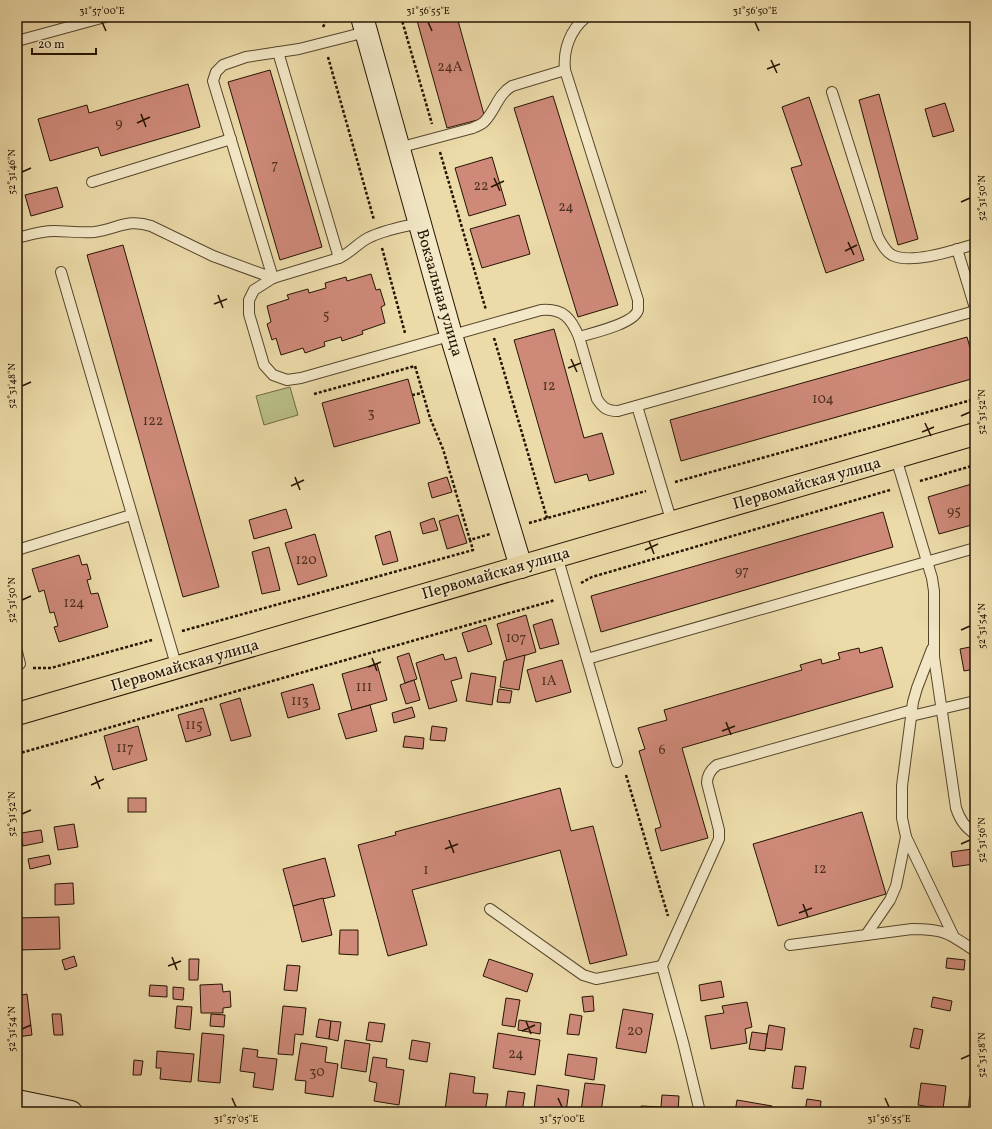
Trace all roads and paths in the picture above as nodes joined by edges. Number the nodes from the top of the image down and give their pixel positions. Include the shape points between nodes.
1 (105, 17) edge
2 (328, 17) edge
3 (401, 17) edge
4 (586, 17) edge
5 (364, 24) edge
6 (17, 41) edge
7 (325, 43) junction
8 (278, 52) junction
9 (565, 70) junction
10 (832, 92) dead end
11 (436, 138) junction
12 (231, 139) junction
13 (398, 148) junction
14 (92, 182) dead end
15 (419, 223) junction
16 (378, 234) junction
17 (17, 238) edge
18 (975, 244) edge
19 (957, 249) junction
20 (339, 258) junction
21 (61, 272) dead end
22 (273, 278) junction
23 (975, 310) edge
24 (490, 324) junction
25 (451, 335) junction
26 (579, 337) junction
27 (409, 348) junction
28 (415, 366) junction
29 (422, 393) junction
30 (314, 394) dead end
31 (412, 395) dead end
32 (975, 399) edge
33 (637, 406) junction
34 (975, 434) edge
35 (896, 458) junction
36 (975, 465) edge
37 (661, 486) junction
38 (904, 486) junction
39 (131, 515) junction
40 (547, 518) junction
41 (672, 523) junction
42 (510, 528) junction
43 (470, 540) junction
44 (975, 548) edge
45 (17, 550) edge
46 (557, 556) junction
47 (928, 561) junction
48 (521, 567) junction
49 (566, 589) junction
50 (167, 635) junction
51 (934, 644) junction
52 (17, 652) edge
53 (587, 659) junction
54 (20, 664) dead end
55 (31, 668) dead end
56 (177, 668) junction
57 (975, 701) edge
58 (942, 709) junction
59 (912, 713) junction
60 (17, 714) edge
61 (17, 754) edge
62 (617, 762) joint
63 (975, 834) edge
64 (906, 837) junction
65 (490, 909) dead end
66 (866, 935) junction
67 (953, 935) junction
68 (675, 939) junction
69 (790, 946) dead end
70 (975, 951) edge
71 (662, 966) junction
72 (975, 1098) edge
73 (25, 1106) edge
74 (699, 1111) edge
75 (71, 1112) edge
76 (973, 1112) edge

1 - 6 lane
2 - 7 path via 321,30
3 - 11 path
4 - 9 lane via 574,30 567,45
5 - 7 lane
5 - 13 main road, Вокзальная улица
7 - 8 lane
7 - 16 path
8 - 12 lane via 246,57 224,65 216,72 213,81
8 - 20 lane
9 - 11 lane via 512,86 505,90 483,123
9 - 26 lane via 638,300 638,310 633,317
10 - 19 lane via 883,247 899,258 933,256
11 - 13 lane
11 - 24 path
12 - 14 lane
12 - 22 lane
13 - 15 main road, Вокзальная улица
15 - 16 lane
15 - 25 main road, Вокзальная улица
16 - 20 lane
16 - 27 path
17 - 22 lane via 53,231 92,232 140,222 213,256
18 - 19 lane
19 - 23 lane
20 - 22 lane
21 - 39 lane
22 - 27 lane via 254,290 249,300 249,314 264,365 274,375 287,380 301,378
23 - 33 lane
24 - 25 lane
24 - 26 lane via 550,309 564,314
24 - 40 path
25 - 27 lane
25 - 42 main road, Вокзальная улица
26 - 33 lane via 597,399 602,406 608,411 618,411
27 - 28 path
28 - 29 path
28 - 30 path
29 - 31 path
29 - 43 path
32 - 37 path
33 - 37 lane
34 - 35 main road, Первомайская улица
35 - 38 lane
35 - 41 main road, Первомайская улица
36 - 38 path
37 - 40 path
37 - 41 lane
38 - 47 lane
38 - 49 path via 592,578
39 - 45 lane
39 - 50 lane
40 - 42 path
41 - 46 main road, Первомайская улица
42 - 43 path
42 - 48 main road, Вокзальная улица
43 - 50 path via 473,550
44 - 47 lane
46 - 48 main road, Первомайская улица
46 - 49 lane
47 - 51 lane via 934,591
47 - 53 lane
48 - 56 main road, Первомайская улица
49 - 53 lane
49 - 61 path via 552,601
50 - 55 path via 51,668
50 - 56 lane
51 - 58 lane
51 - 59 lane via 917,688
52 - 54 lane
53 - 62 lane
56 - 60 main road, Первомайская улица
57 - 58 lane
58 - 59 lane
58 - 63 lane via 956,808 966,828
59 - 64 lane via 902,786 902,818
59 - 68 lane via 717,764 711,769 707,776 707,784 719,839
62 - 68 path via 625,772
64 - 66 lane via 896,886 890,900
64 - 67 lane
65 - 71 lane via 583,976 596,979
66 - 67 lane via 912,929 929,929
66 - 69 lane
67 - 70 lane
68 - 71 lane
71 - 74 lane
72 - 76 lane
73 - 75 main road

